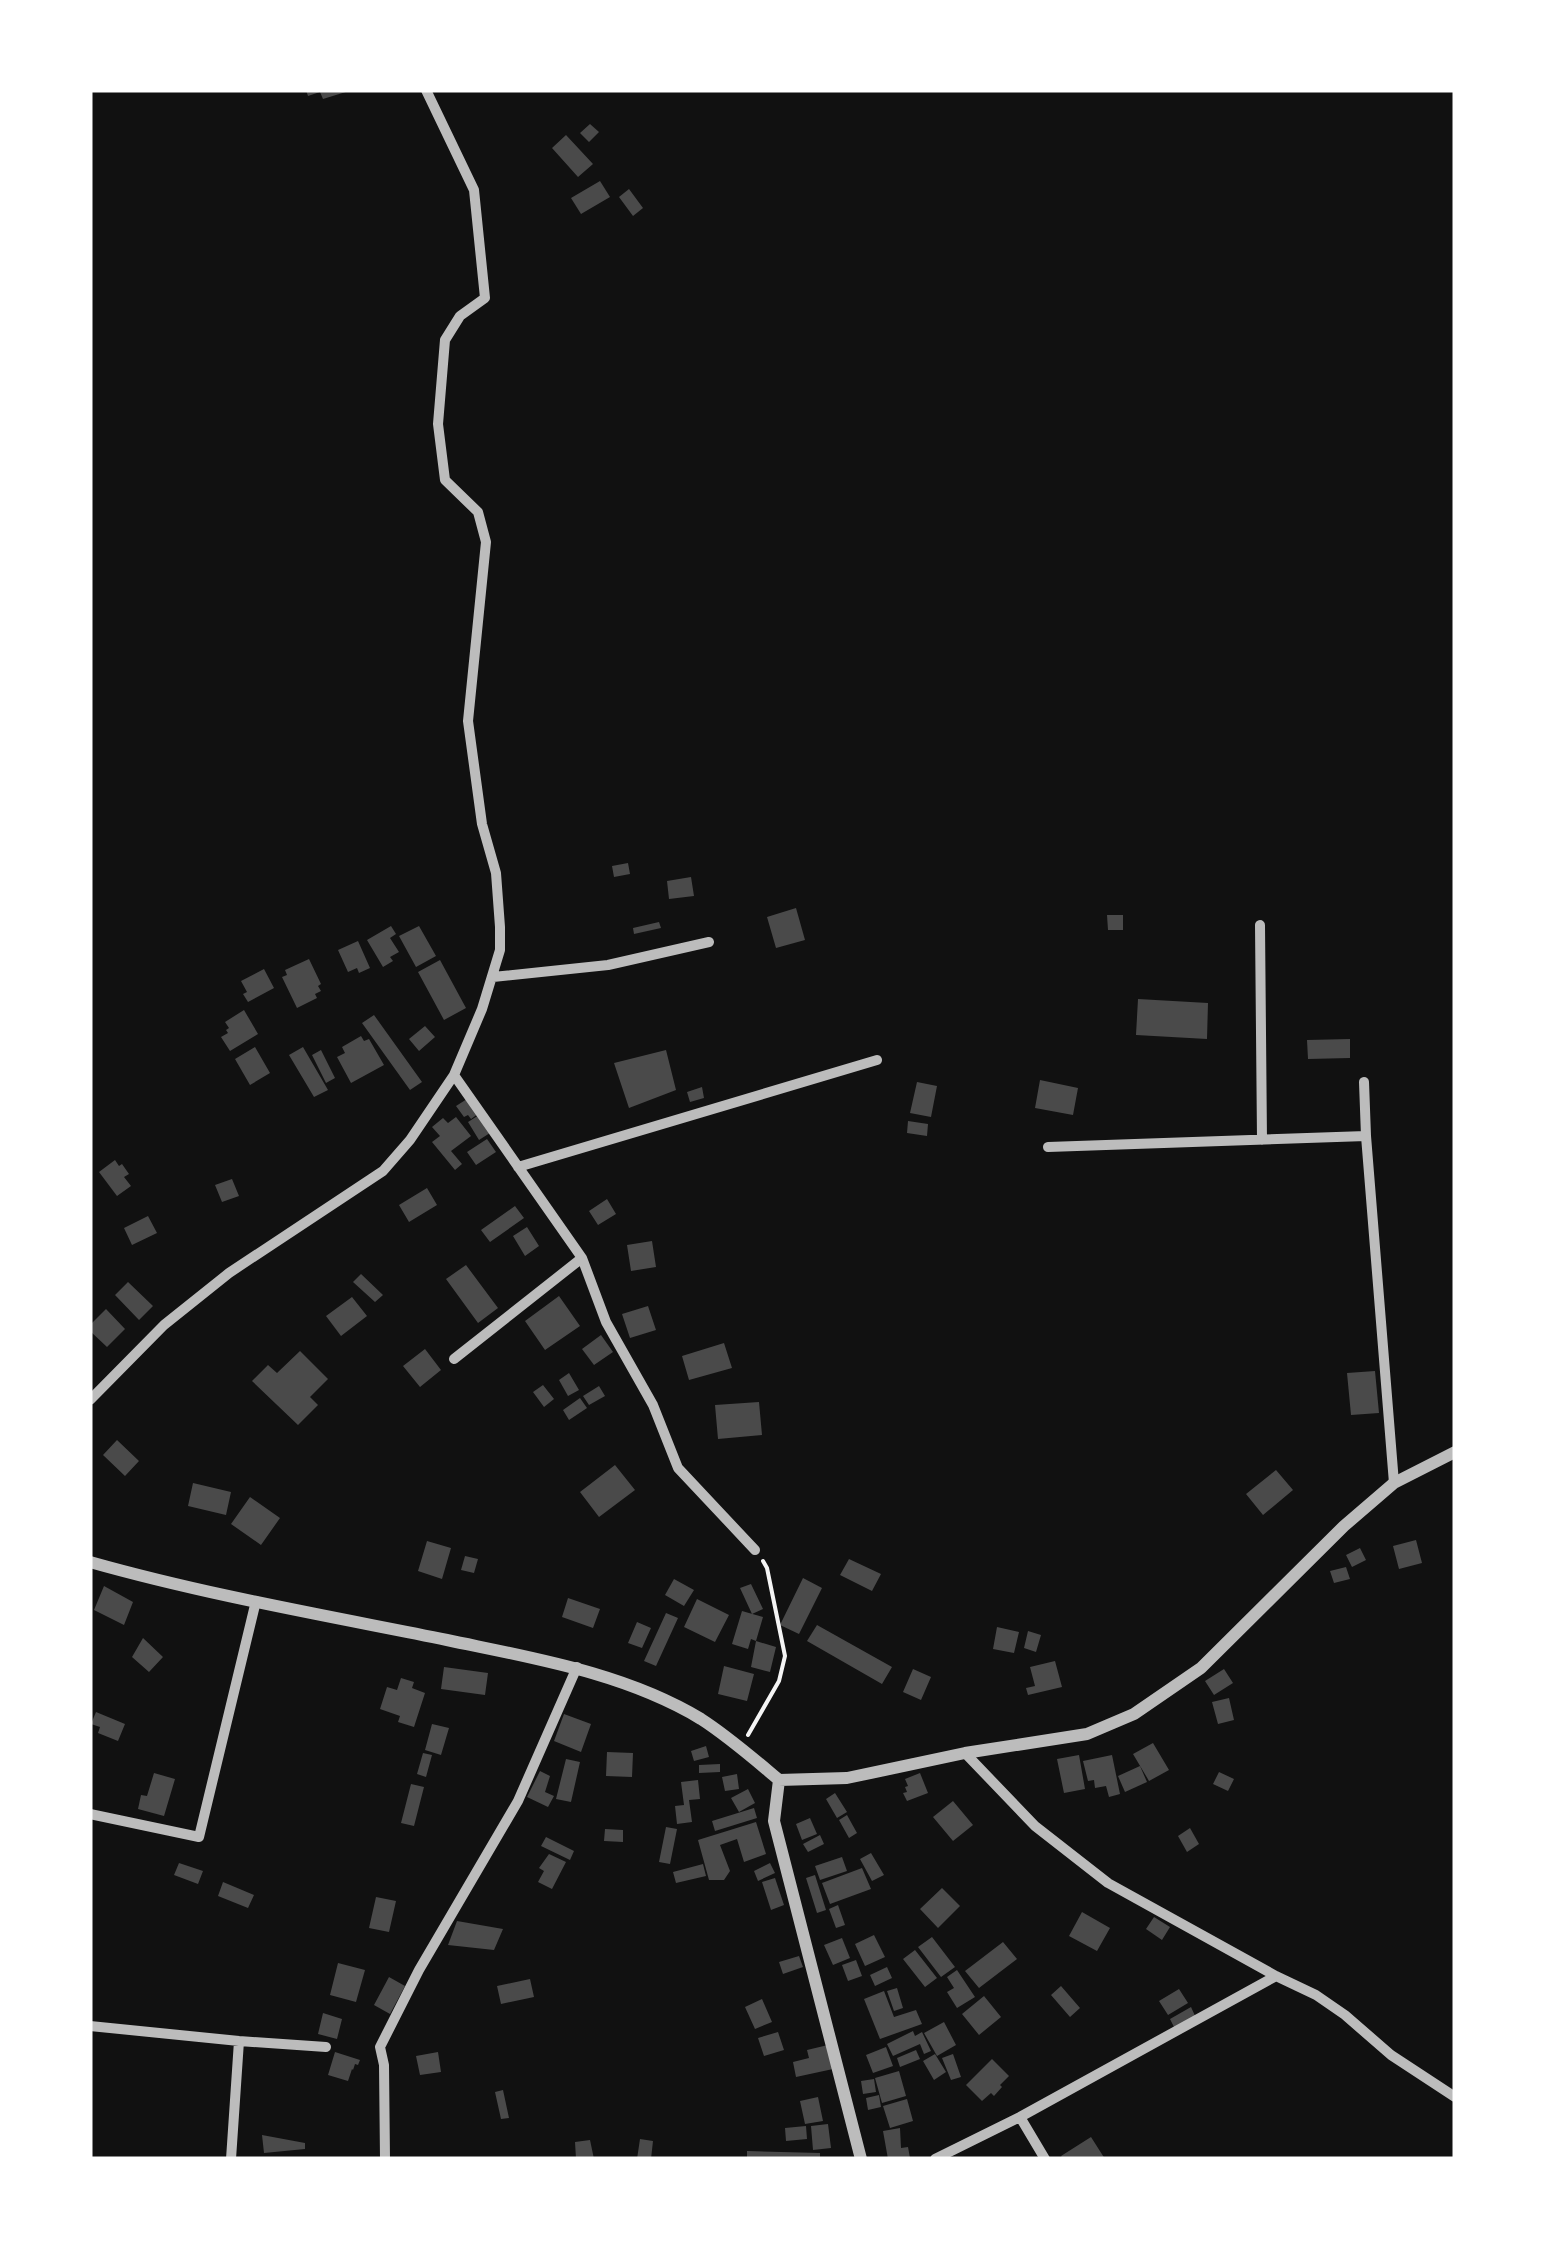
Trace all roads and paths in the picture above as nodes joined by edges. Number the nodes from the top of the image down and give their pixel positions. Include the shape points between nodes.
1 (426, 90) edge
2 (1260, 925) dead end
3 (708, 942) dead end
4 (493, 977) junction
5 (876, 1060) dead end
6 (454, 1076) junction
7 (1364, 1082) dead end
8 (1366, 1136) junction
9 (1262, 1140) junction
10 (1048, 1147) dead end
11 (518, 1167) junction
12 (582, 1258) junction
13 (454, 1360) dead end
14 (90, 1400) edge
15 (1455, 1452) edge
16 (1394, 1483) junction
17 (755, 1550) joint
18 (90, 1562) edge
19 (256, 1601) junction
20 (577, 1667) junction
21 (740, 1748) junction
22 (965, 1753) junction
23 (779, 1780) junction
24 (90, 1814) edge
25 (1276, 1976) junction
26 (90, 2026) edge
27 (238, 2041) junction
28 (326, 2046) dead end
29 (1455, 2097) edge
30 (1020, 2117) junction
31 (231, 2159) edge
32 (385, 2159) edge
33 (860, 2159) edge
34 (934, 2159) edge
35 (1045, 2159) edge

1 - 4 street via 474,190 485,298 460,316 445,340 438,424 445,480 478,512 486,542 468,721 496,873 500,950
2 - 9 street
3 - 4 street via 608,965
4 - 6 street
5 - 11 street
6 - 11 street
6 - 14 street via 384,1171 229,1273 164,1325
7 - 8 street
8 - 9 street
8 - 16 street
9 - 10 street
11 - 12 street
12 - 13 street
12 - 17 street via 678,1468
15 - 16 street
16 - 22 street via 1201,1668 1134,1714 1087,1734
17 - 21 path via 767,1568 785,1656
18 - 19 street
19 - 20 street
19 - 24 street via 199,1837
20 - 21 street via 699,1718
20 - 32 street via 518,1801 380,2047
21 - 23 street
22 - 23 street via 846,1778
22 - 25 street via 1035,1826 1108,1883
23 - 33 street via 774,1820
25 - 29 street via 1316,1995
25 - 30 street
26 - 27 street
27 - 28 street
27 - 31 street
30 - 34 street
30 - 35 street

